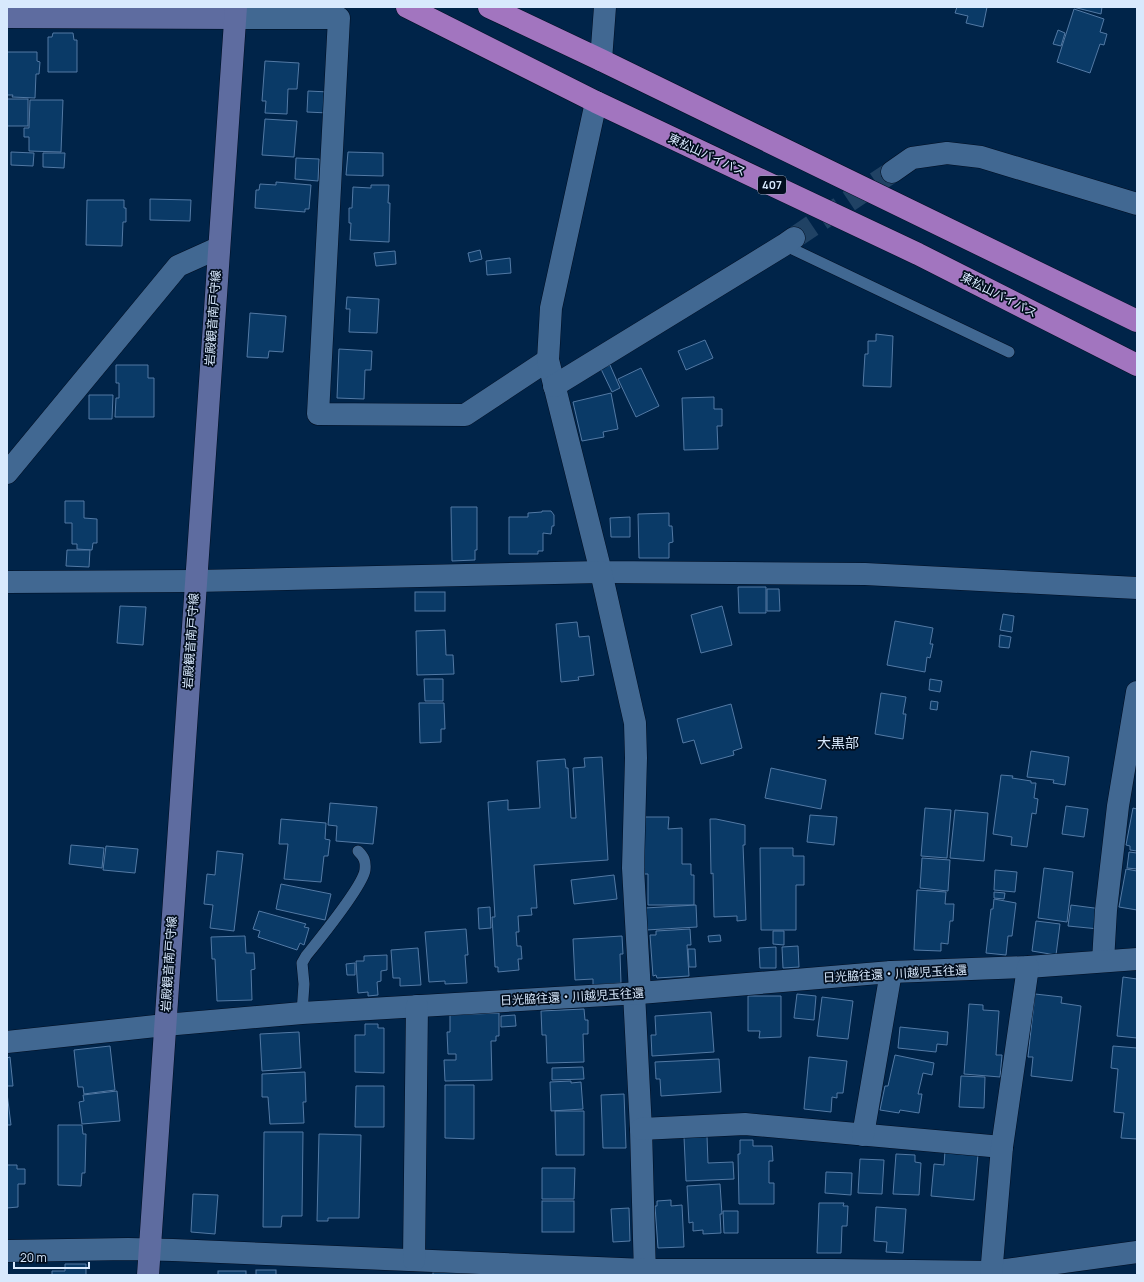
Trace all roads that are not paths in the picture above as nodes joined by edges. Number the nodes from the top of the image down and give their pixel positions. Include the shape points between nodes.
1 (407, 7) edge
2 (489, 7) edge
3 (605, 7) edge
4 (235, 12) edge
5 (7, 17) edge
6 (601, 60) junction
7 (596, 102) junction
8 (892, 172) tunnel mouth
9 (1137, 204) edge
10 (789, 242) joint
11 (218, 248) junction
12 (1137, 321) edge
13 (1009, 352) dead end
14 (548, 360) junction
15 (1137, 364) edge
16 (554, 386) junction
17 (7, 473) edge
18 (601, 572) junction
19 (195, 581) junction
20 (7, 582) edge
21 (1137, 588) edge
22 (1137, 692) edge
23 (358, 851) dead end
24 (1137, 959) edge
25 (1103, 961) junction
26 (1028, 967) junction
27 (891, 972) junction
28 (637, 993) junction
29 (417, 1006) junction
30 (302, 1013) junction
31 (165, 1025) junction
32 (7, 1042) edge
33 (641, 1129) junction
34 (862, 1135) junction
35 (1002, 1147) junction
36 (150, 1249) junction
37 (7, 1251) edge
38 (1137, 1252) edge
39 (414, 1260) junction
40 (322, 1266) edge
41 (495, 1269) edge
42 (835, 1272) edge
43 (645, 1273) edge
44 (991, 1273) edge
45 (148, 1275) edge

1 - 7 highway, 東松山バイパス / 407
2 - 6 highway
3 - 6 street
4 - 5 main road
4 - 11 main road, 岩殿観音南戸守線
4 - 14 street via 339,18 318,414 465,415
6 - 12 highway
7 - 14 street via 551,308
7 - 15 highway, 東松山バイパス / 407 via 918,254
8 - 9 street via 912,158 947,153 981,157
10 - 13 lane
10 - 16 street
11 - 17 street via 178,266
11 - 19 main road, 岩殿観音南戸守線
14 - 16 street
16 - 18 street
18 - 19 street
18 - 21 street via 865,574
18 - 28 street via 635,723 633,868
19 - 20 street
19 - 31 main road, 岩殿観音南戸守線
22 - 25 street via 1116,828
23 - 30 lane via 365,858 365,872 356,889 302,964
24 - 25 street, 日光脇往還・川越児玉往還
25 - 26 street, 日光脇往還・川越児玉往還
26 - 27 street, 日光脇往還・川越児玉往還
26 - 35 street
27 - 28 street, 日光脇往還・川越児玉往還
27 - 34 street
28 - 29 street, 日光脇往還・川越児玉往還
28 - 33 street
29 - 30 street, 日光脇往還・川越児玉往還
29 - 39 street
30 - 31 street, 日光脇往還・川越児玉往還
31 - 32 street, 日光脇往還・川越児玉往還
31 - 36 main road, 岩殿観音南戸守線
33 - 34 street via 745,1124
33 - 43 street
34 - 35 street
35 - 44 street
36 - 37 street
36 - 40 street
36 - 45 main road, 岩殿観音南戸守線
38 - 44 street
39 - 40 street
39 - 41 street
41 - 43 street
42 - 43 street
42 - 44 street

